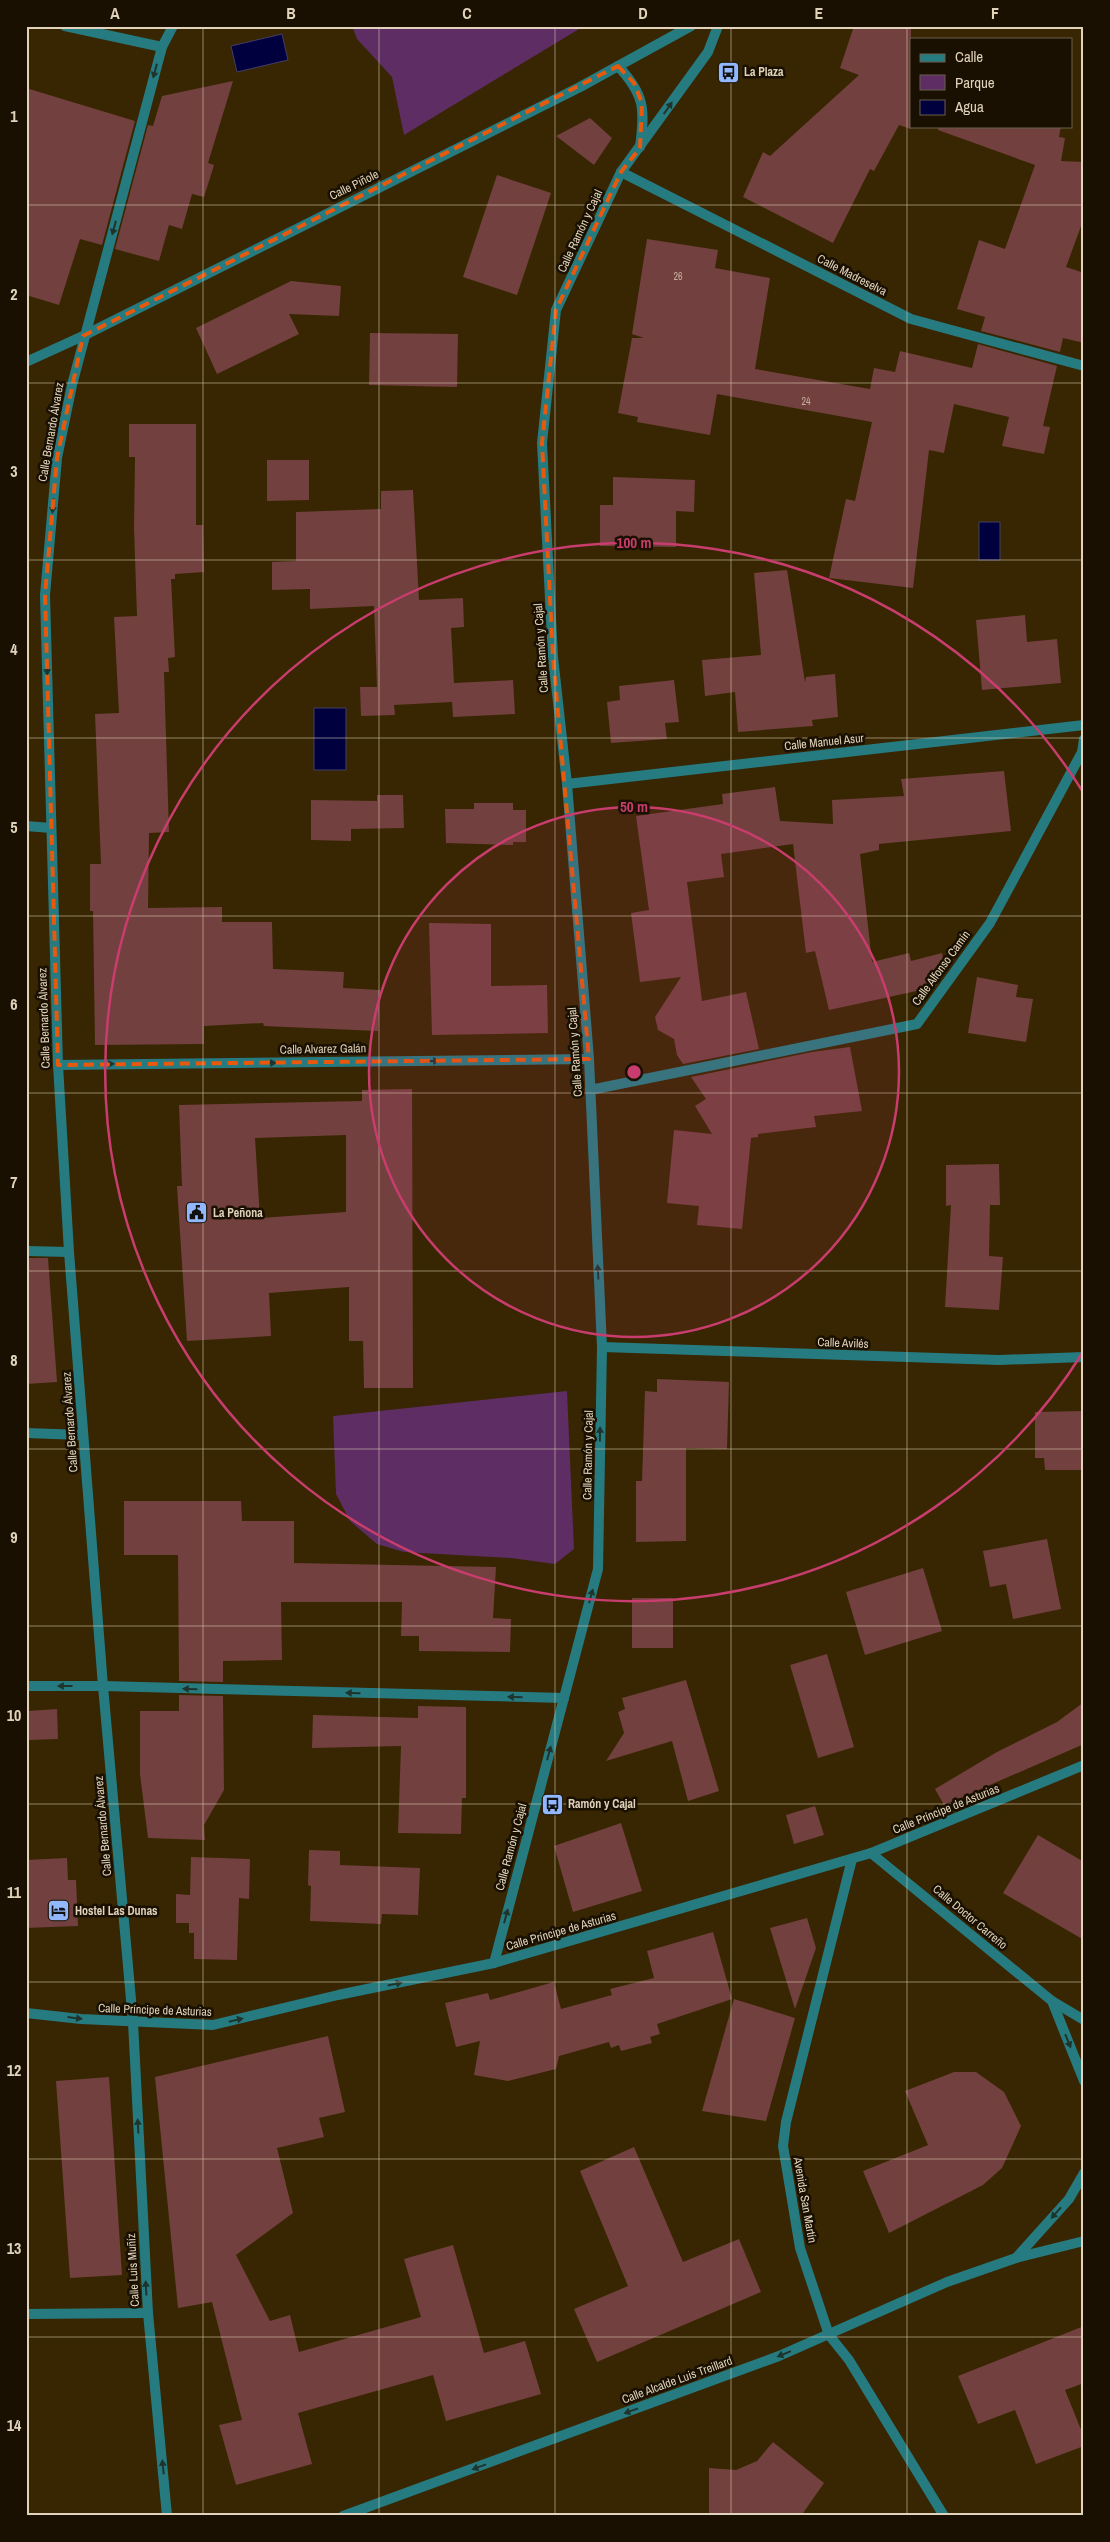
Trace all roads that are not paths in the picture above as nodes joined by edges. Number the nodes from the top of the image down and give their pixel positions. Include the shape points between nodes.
1 (65, 26) edge
2 (173, 26) edge
3 (691, 26) edge
4 (718, 26) edge
5 (162, 47) junction
6 (618, 66) junction
7 (640, 148) junction
8 (621, 172) junction
9 (83, 336) junction
10 (26, 362) edge
11 (1084, 366) edge
12 (1084, 725) edge
13 (1084, 739) edge
14 (567, 784) junction
15 (26, 826) edge
16 (51, 828) junction
17 (589, 1059) junction
18 (58, 1065) junction
19 (590, 1090) junction
20 (26, 1251) edge
21 (69, 1252) junction
22 (602, 1347) junction
23 (1084, 1357) edge
24 (26, 1433) edge
25 (83, 1435) junction
26 (26, 1686) edge
27 (103, 1686) junction
28 (564, 1698) junction
29 (1084, 1765) edge
30 (871, 1853) junction
31 (852, 1859) junction
32 (494, 1963) junction
33 (1052, 2001) junction
34 (26, 2013) edge
35 (1084, 2020) edge
36 (133, 2022) junction
37 (1084, 2081) edge
38 (1084, 2173) edge
39 (1084, 2241) edge
40 (1016, 2258) junction
41 (148, 2313) junction
42 (26, 2314) edge
43 (828, 2335) junction
44 (167, 2516) edge
45 (343, 2516) edge
46 (944, 2516) edge

1 - 5 street
2 - 5 street, Calle Bernardo Álvarez
3 - 6 street, Calle Piñole
7 -> 4 street, Calle Ramón y Cajal via 708,52
5 -> 9 street, Calle Bernardo Álvarez
6 - 7 street via 634,83 642,103
6 - 9 street, Calle Piñole
7 - 8 street, Calle Ramón y Cajal
8 - 11 street, Calle Madreselva via 911,319
8 - 14 street, Calle Ramón y Cajal via 556,310 542,444 553,657
9 - 10 street, Calle Piñole
9 -> 16 street, Calle Bernardo Álvarez via 57,458 45,595
12 - 14 street, Calle Manuel Asur
13 - 19 street, Calle Alfonso Camín via 1082,752 990,923 917,1024
14 - 17 street, Calle Ramón y Cajal
15 - 16 street
16 - 18 street, Calle Bernardo Álvarez
18 -> 17 street, Calle Alvarez Galán
17 - 19 street, Calle Ramón y Cajal
18 - 21 street, Calle Bernardo Álvarez
22 -> 19 street, Calle Ramón y Cajal
20 - 21 street
21 - 25 street, Calle Bernardo Álvarez
22 - 23 street, Calle Avilés via 999,1360
28 -> 22 street, Calle Ramón y Cajal via 598,1569
24 - 25 street
25 - 27 street, Calle Bernardo Álvarez
27 -> 26 street
28 -> 27 street
27 - 36 street, Calle Bernardo Álvarez
32 -> 28 street, Calle Ramón y Cajal
29 - 30 street, Calle Príncipe de Asturias
30 - 31 street, Calle Príncipe de Asturias
30 - 33 street, Calle Doctor Carreño
31 - 32 street, Calle Príncipe de Asturias
31 - 43 street, Avenida San Martín via 786,2122 783,2146 800,2248
36 -> 32 street, Calle Príncipe de Asturias via 213,2025
33 - 35 street, Calle Doctor Carreño
33 -> 37 street, Calle Doctor Carreño
34 -> 36 street, Calle Príncipe de Asturias
41 -> 36 street, Calle Luis Muñíz
38 -> 40 street, Calle Alcalde Luis Treillard via 1070,2199
39 - 40 street, Calle Alcalde Luis Treillard
40 - 43 street, Calle Alcalde Luis Treillard via 947,2282
41 - 42 street
44 -> 41 street, Calle Luis Muñíz
43 -> 45 street, Calle Alcalde Luis Treillard via 761,2363
43 - 46 street, Avenida San Martín via 849,2360

